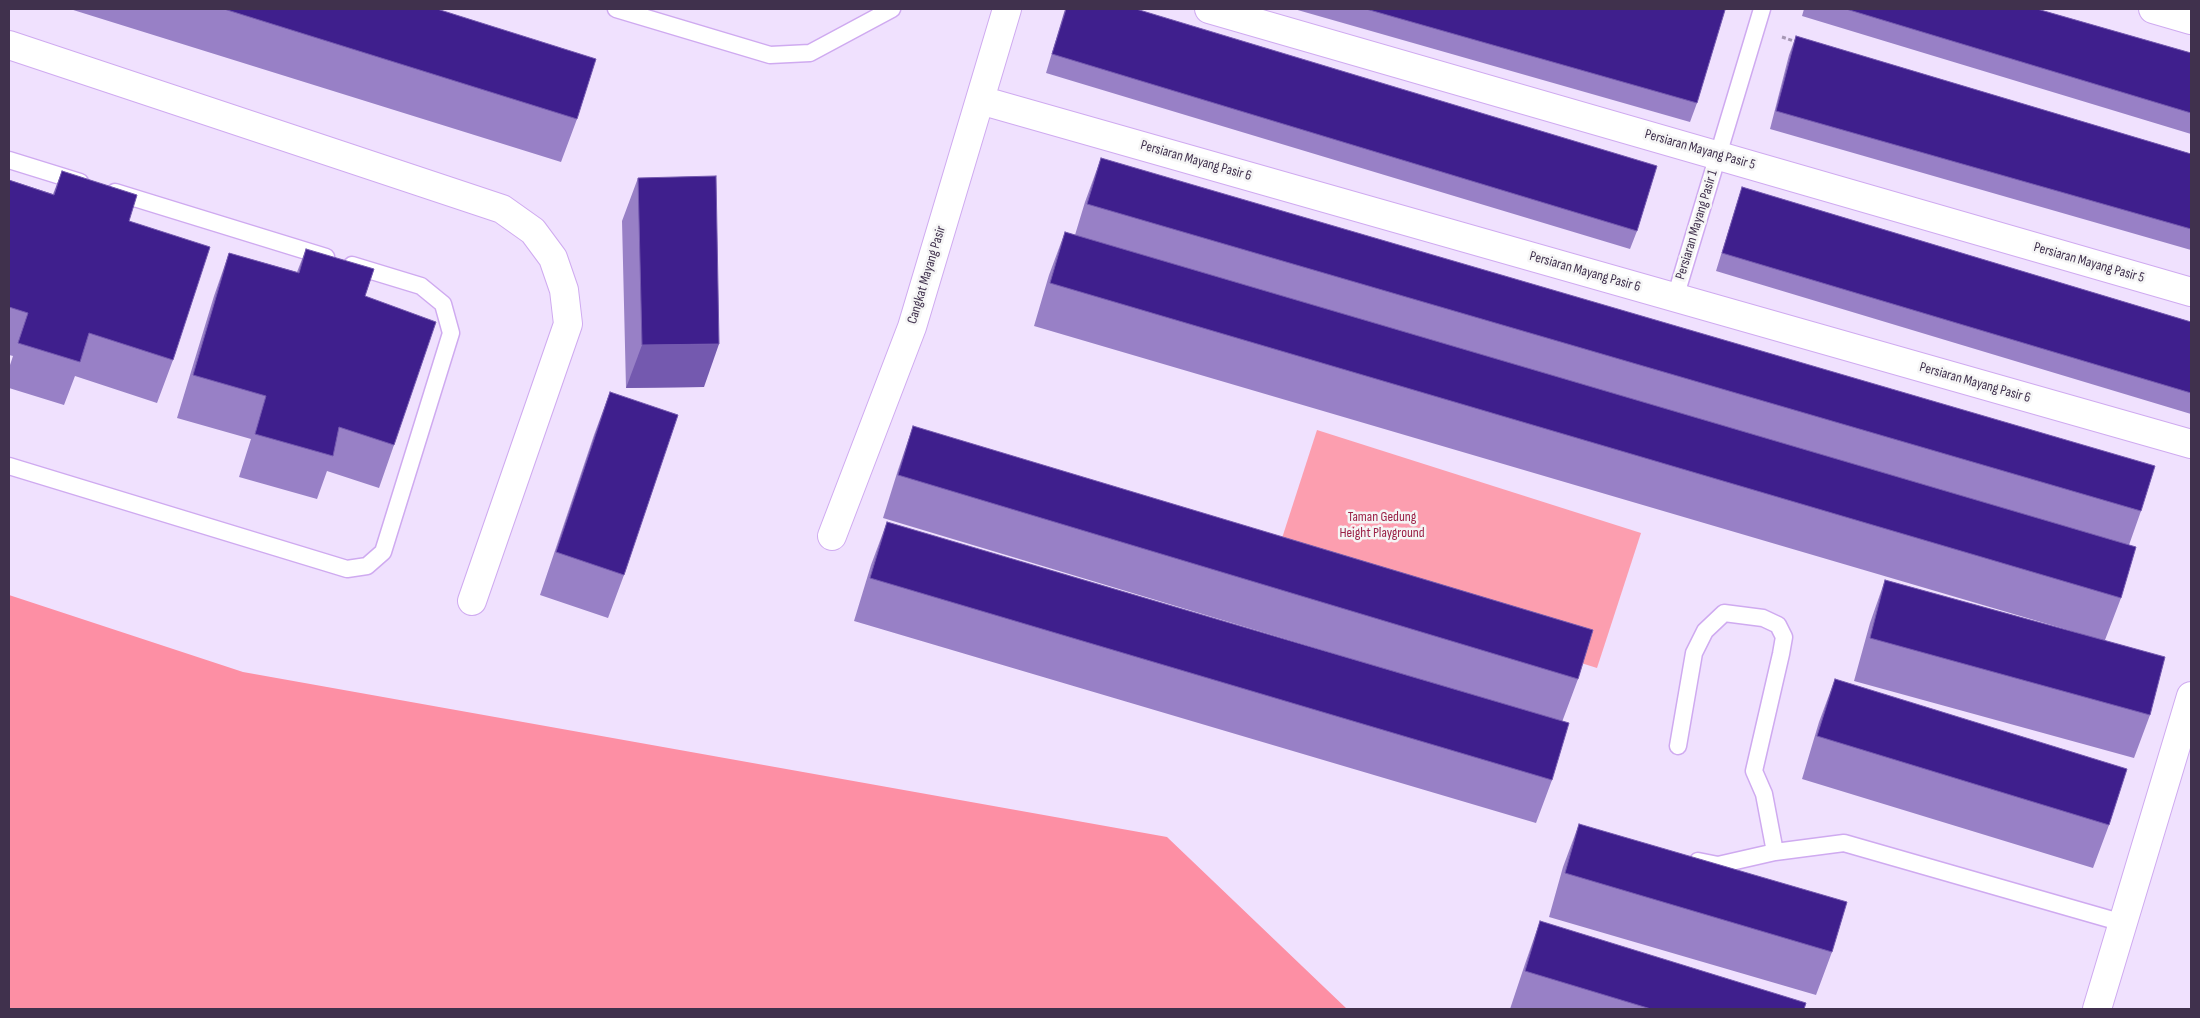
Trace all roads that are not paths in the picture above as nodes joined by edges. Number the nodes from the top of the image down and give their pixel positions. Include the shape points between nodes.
1 (616, 9) edge
2 (892, 9) edge
3 (1007, 9) edge
4 (1209, 9) edge
5 (1762, 9) edge
6 (2153, 9) edge
7 (2191, 20) edge
8 (9, 45) edge
9 (980, 100) junction
10 (1718, 156) junction
11 (9, 160) edge
12 (2191, 292) edge
13 (1675, 298) junction
14 (2191, 444) edge
15 (9, 466) edge
16 (832, 536) dead end
17 (472, 601) dead end
18 (2191, 696) edge
19 (1678, 746) dead end
20 (1775, 852) junction
21 (1680, 858) edge
22 (2122, 923) junction
23 (2097, 1009) edge

1 - 2 lane via 770,54 810,53
3 - 9 street, Cangkat Mayang Pasir
4 - 10 street, Persiaran Mayang Pasir 5
5 - 10 lane, Persiaran Mayang Pasir 1
6 - 7 street
8 - 17 street via 502,209 533,231 553,258 564,290 568,324
9 - 13 street, Persiaran Mayang Pasir 6
9 - 16 street, Cangkat Mayang Pasir via 912,327
10 - 12 street, Persiaran Mayang Pasir 5
10 - 13 lane, Persiaran Mayang Pasir 1
11 - 15 lane via 421,286 443,304 452,333 383,552 367,566 347,569
13 - 14 street, Persiaran Mayang Pasir 6
18 - 22 street
19 - 20 lane via 1694,653 1705,631 1724,613 1763,618 1778,625 1784,637 1754,771 1764,794
20 - 21 lane via 1718,865
20 - 22 lane via 1844,843
22 - 23 street

